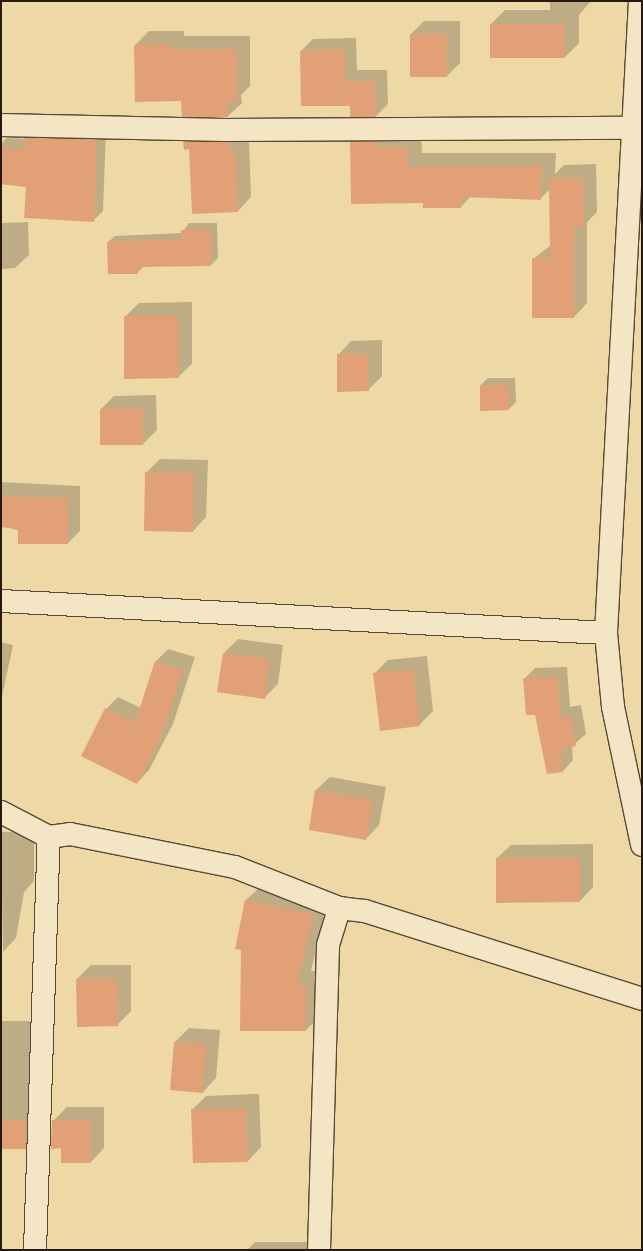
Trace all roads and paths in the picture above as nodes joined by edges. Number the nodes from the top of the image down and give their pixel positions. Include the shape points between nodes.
1 (640, 1) edge
2 (1, 125) edge
3 (631, 128) junction
4 (1, 601) edge
5 (606, 633) junction
6 (1, 812) edge
7 (49, 837) junction
8 (642, 845) edge
9 (339, 908) junction
10 (642, 999) edge
11 (35, 1250) edge
12 (319, 1250) edge

1 - 3 street
2 - 3 street via 225,130
3 - 5 street
4 - 5 street
5 - 8 street via 613,707
6 - 7 street
7 - 9 street via 70,834 235,867
7 - 11 street
9 - 10 street via 364,911
9 - 12 street via 328,945

